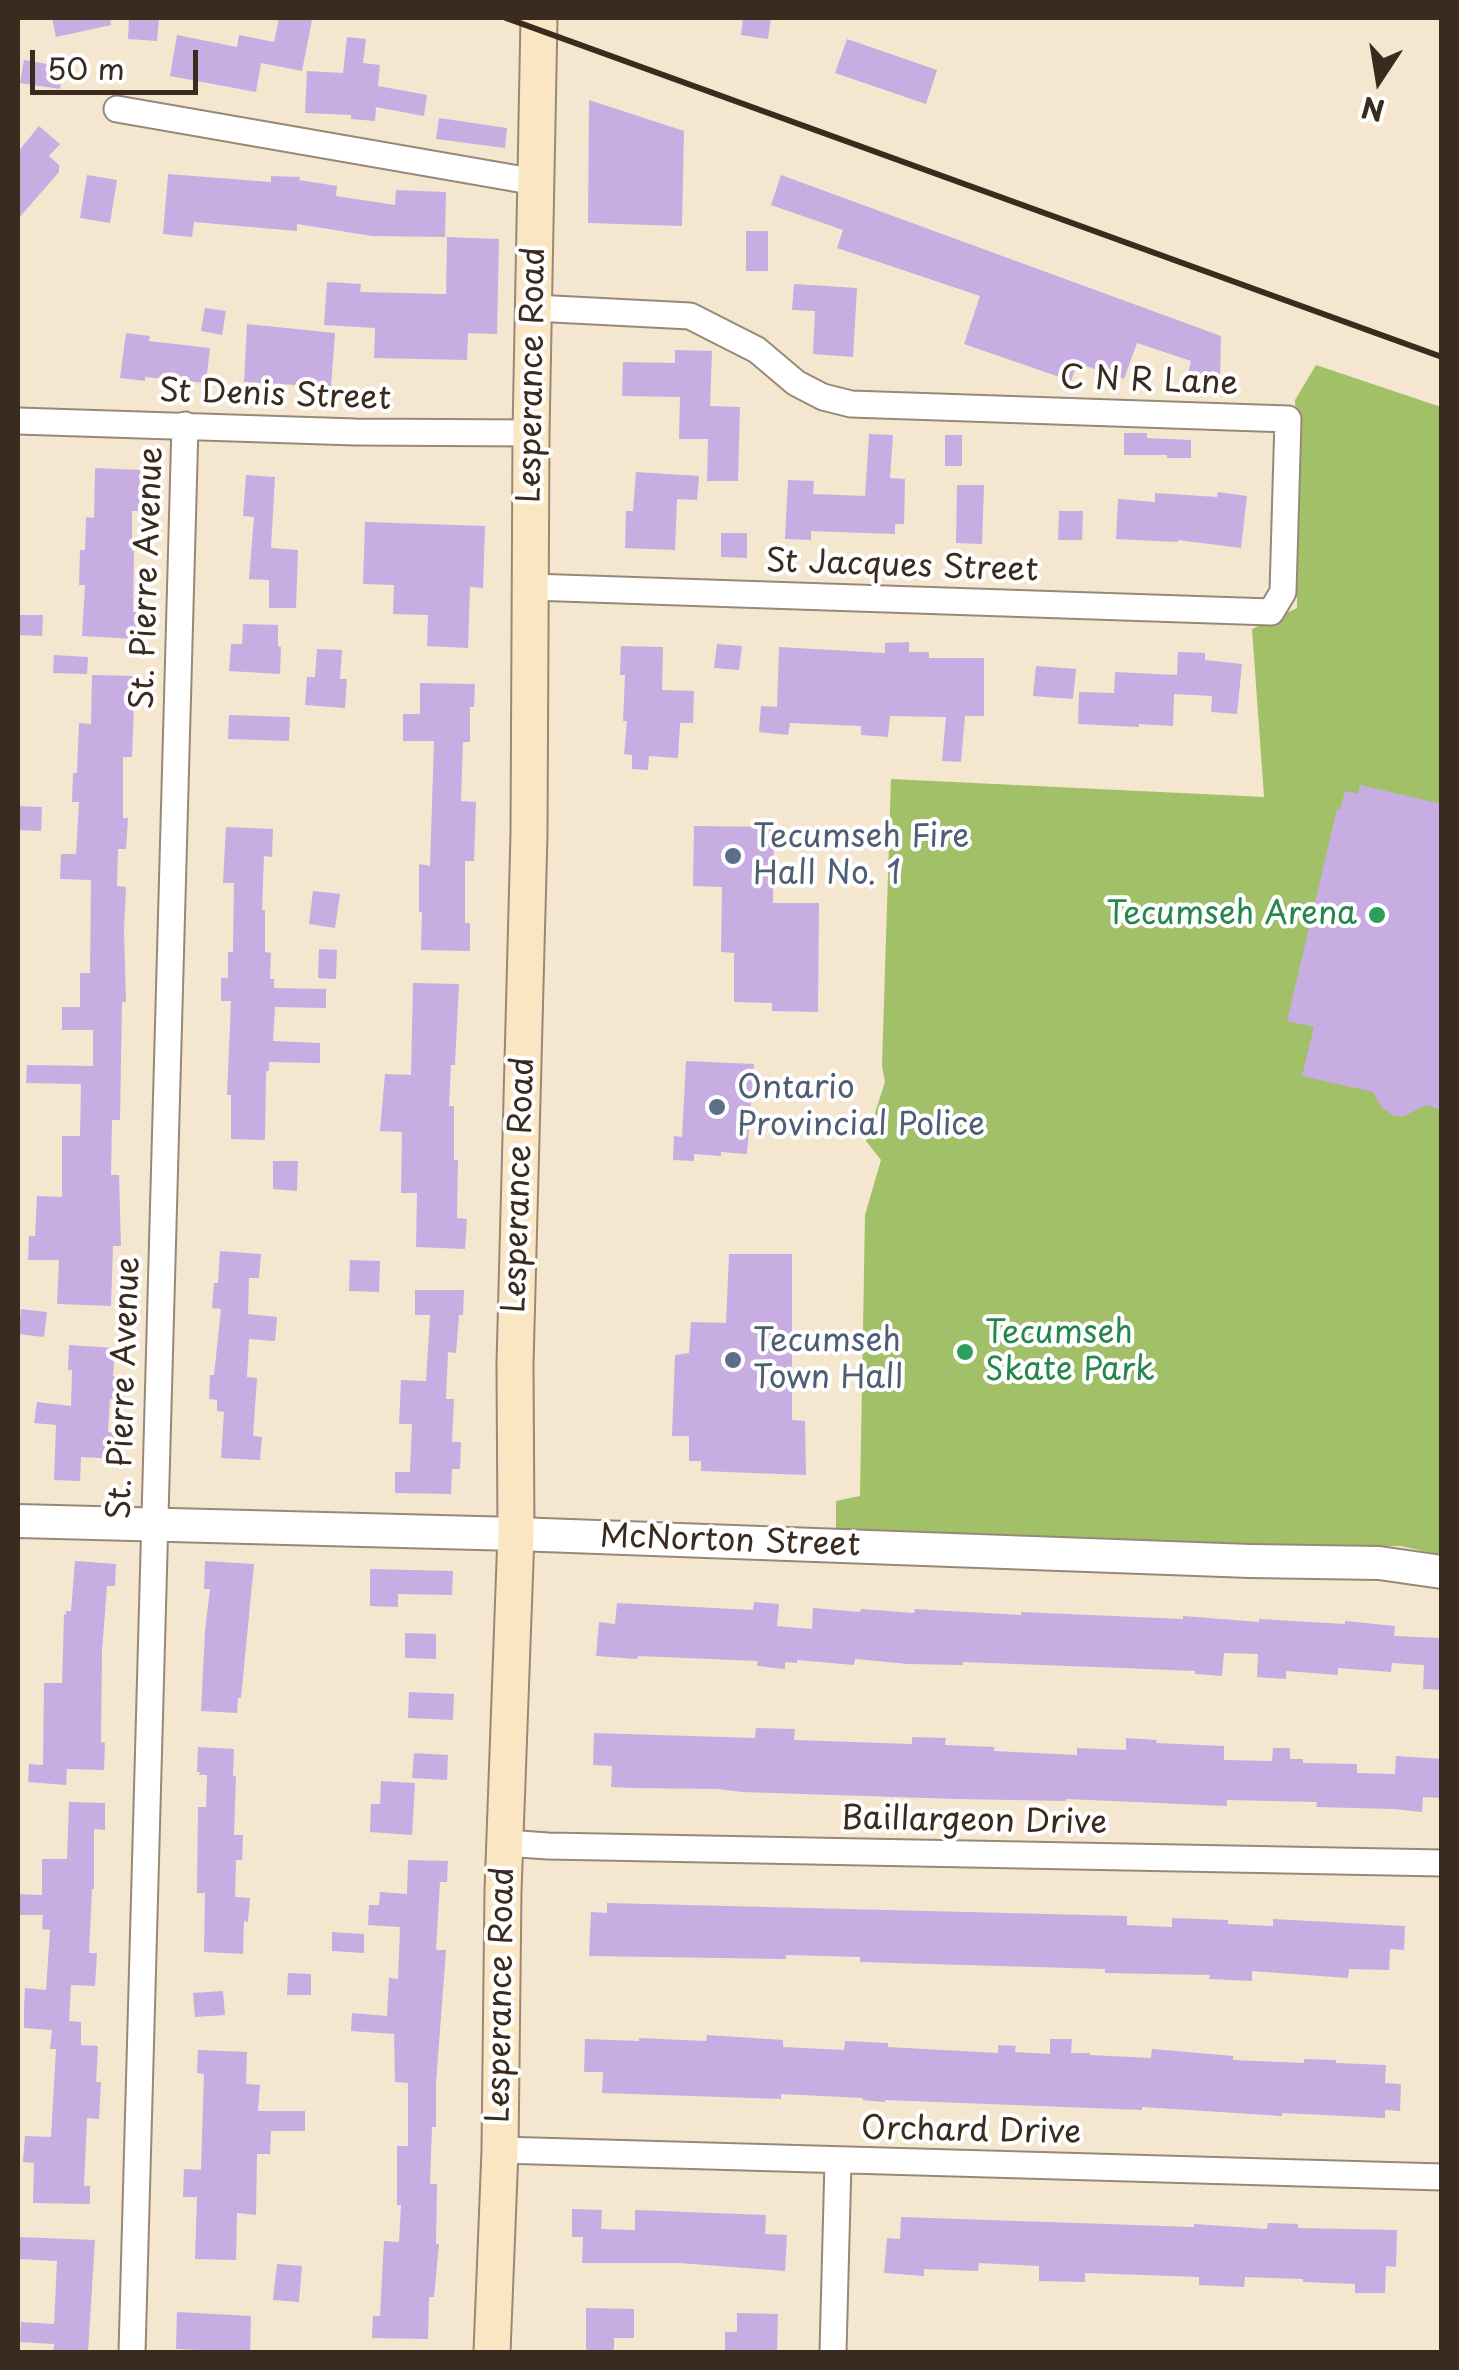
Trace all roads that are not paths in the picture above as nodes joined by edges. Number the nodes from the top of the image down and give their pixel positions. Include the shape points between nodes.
1 (539, 18) edge
2 (117, 109) dead end
3 (536, 182) junction
4 (534, 308) junction
5 (18, 422) edge
6 (185, 425) junction
7 (532, 433) junction
8 (531, 587) junction
9 (1271, 612) joint
10 (18, 1521) edge
11 (153, 1526) junction
12 (516, 1534) junction
13 (1442, 1572) edge
14 (505, 1843) junction
15 (1442, 1863) edge
16 (500, 2150) junction
17 (838, 2162) junction
18 (1442, 2177) edge
19 (132, 2352) edge
20 (492, 2352) edge
21 (834, 2352) edge

1 - 3 main road, Lesperance Road
2 - 3 street
3 - 4 main road, Lesperance Road
4 - 7 main road, Lesperance Road
4 - 9 street, C N R Lane via 690,316 756,350 823,398 851,404 1288,419 1283,592
5 - 6 street, St Denis Street
6 - 7 street, St Denis Street
6 - 11 street, St. Pierre Avenue
7 - 8 main road, Lesperance Road
8 - 9 street, St Jacques Street
8 - 12 main road, Lesperance Road
10 - 11 street, McNorton Street
11 - 12 street, McNorton Street
11 - 19 street, St. Pierre Avenue
12 - 13 street, McNorton Street via 1380,1562
12 - 14 main road, Lesperance Road
14 - 15 street, Baillargeon Drive
14 - 16 main road, Lesperance Road
16 - 17 street, Orchard Drive
16 - 20 main road, Lesperance Road
17 - 18 street, Orchard Drive
17 - 21 street

